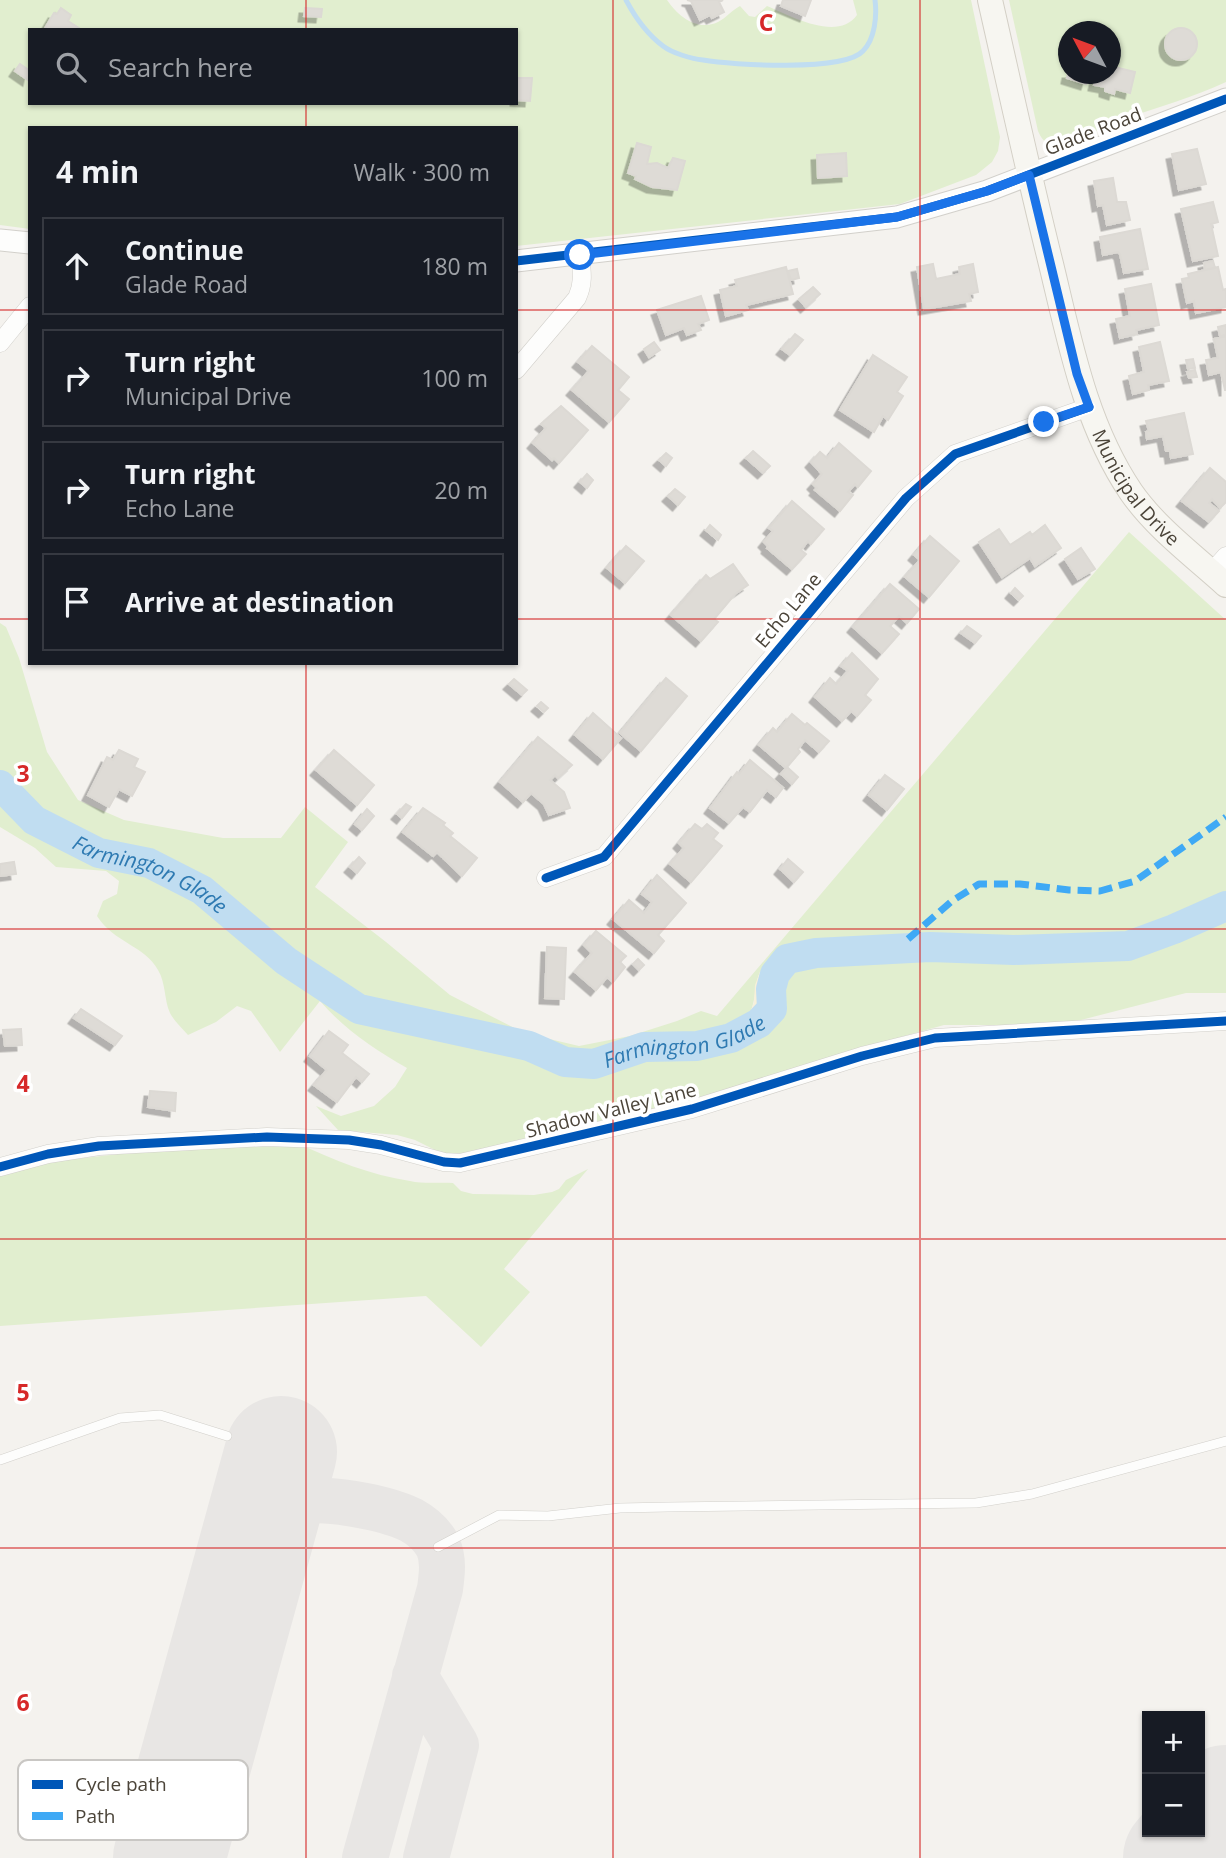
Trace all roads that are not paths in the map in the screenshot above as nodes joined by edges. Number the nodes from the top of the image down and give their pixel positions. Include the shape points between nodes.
1 (990, 0) edge
2 (1226, 100) edge
3 (1029, 175) junction
4 (0, 240) edge
5 (28, 243) edge
6 (580, 255) junction
7 (518, 261) edge
8 (28, 308) edge
9 (0, 343) edge
10 (518, 368) edge
11 (1089, 407) junction
12 (1221, 571) edge
13 (546, 878) dead end
14 (1226, 1021) edge
15 (0, 1167) edge
16 (227, 1436) dead end
17 (1226, 1441) edge
18 (0, 1460) edge
19 (438, 1547) dead end

1 - 3 main road, Municipal Drive
2 - 3 street, Glade Road
3 - 6 street, Glade Road via 897,217
3 - 11 main road, Municipal Drive
4 - 5 street
6 - 7 street, Glade Road
6 - 10 street via 583,277 577,298
8 - 9 street
11 - 12 main road, Municipal Drive via 1132,493 1155,520
11 - 13 street, Echo Lane via 955,454 906,498 604,857
14 - 15 street, Shadow Valley Lane via 935,1038 692,1109 460,1163 349,1140 267,1137 99,1146
16 - 18 lane via 160,1415 120,1418
17 - 19 lane via 1032,1494 976,1503 733,1505 499,1515

